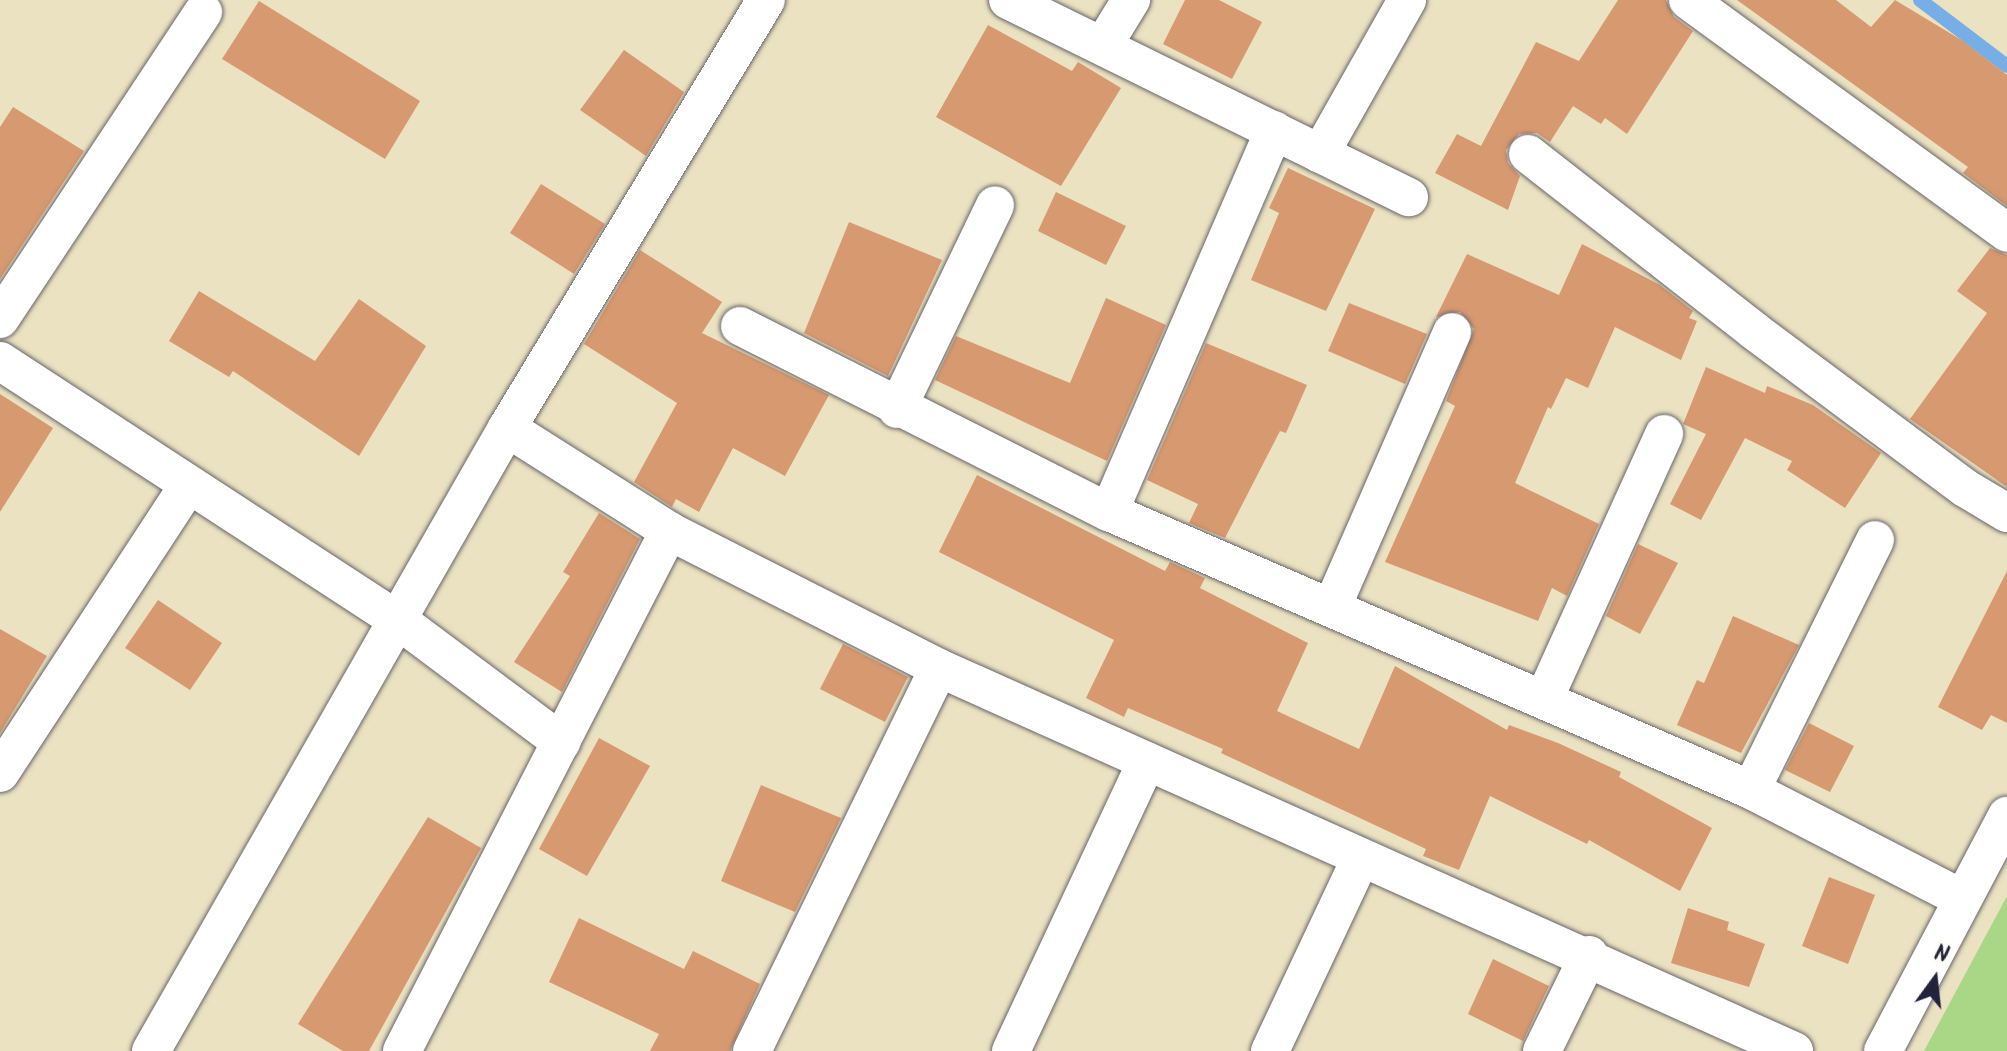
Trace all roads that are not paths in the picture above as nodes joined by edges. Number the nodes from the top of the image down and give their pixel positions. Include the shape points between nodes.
1 (766, 0) edge
2 (1008, 0) edge
3 (1131, 0) edge
4 (1407, 0) edge
5 (1688, 0) edge
6 (203, 12) dead end
7 (1104, 44) junction
8 (1274, 130) junction
9 (1320, 154) junction
10 (1528, 154) dead end
11 (1409, 197) dead end
12 (995, 205) dead end
13 (2007, 233) edge
14 (0, 319) edge
15 (740, 326) dead end
16 (1452, 332) dead end
17 (0, 361) edge
18 (897, 409) junction
19 (507, 428) junction
20 (1664, 434) dead end
21 (189, 484) junction
22 (1109, 512) junction
23 (2007, 513) edge
24 (669, 531) junction
25 (1875, 540) dead end
26 (1332, 607) junction
27 (398, 620) junction
28 (939, 668) junction
29 (1544, 699) junction
30 (561, 742) junction
31 (1147, 761) junction
32 (0, 773) edge
33 (1751, 790) junction
34 (2007, 816) edge
35 (1361, 858) junction
36 (1961, 898) junction
37 (1589, 955) junction
38 (151, 1051) edge
39 (402, 1051) edge
40 (752, 1051) edge
41 (1011, 1051) edge
42 (1270, 1051) edge
43 (1542, 1051) edge
44 (1794, 1051) edge
45 (1883, 1051) edge

1 - 19 street
2 - 7 street
3 - 7 street
4 - 9 street
5 - 13 street
6 - 14 street
7 - 8 street
8 - 9 street
8 - 22 street
9 - 11 street
10 - 23 street via 1766,340 1965,488
12 - 18 street
15 - 18 street
16 - 26 street
17 - 21 street
18 - 22 street
19 - 24 street
19 - 27 street
20 - 29 street
21 - 27 street
21 - 32 street
22 - 26 street
24 - 28 street
24 - 30 street
25 - 33 street
26 - 29 street
27 - 30 street
27 - 38 street
28 - 31 street
28 - 40 street
29 - 33 street
30 - 39 street
31 - 35 street
31 - 41 street
33 - 36 street
34 - 36 street
35 - 37 street
35 - 42 street
36 - 45 street
37 - 43 street
37 - 44 street

